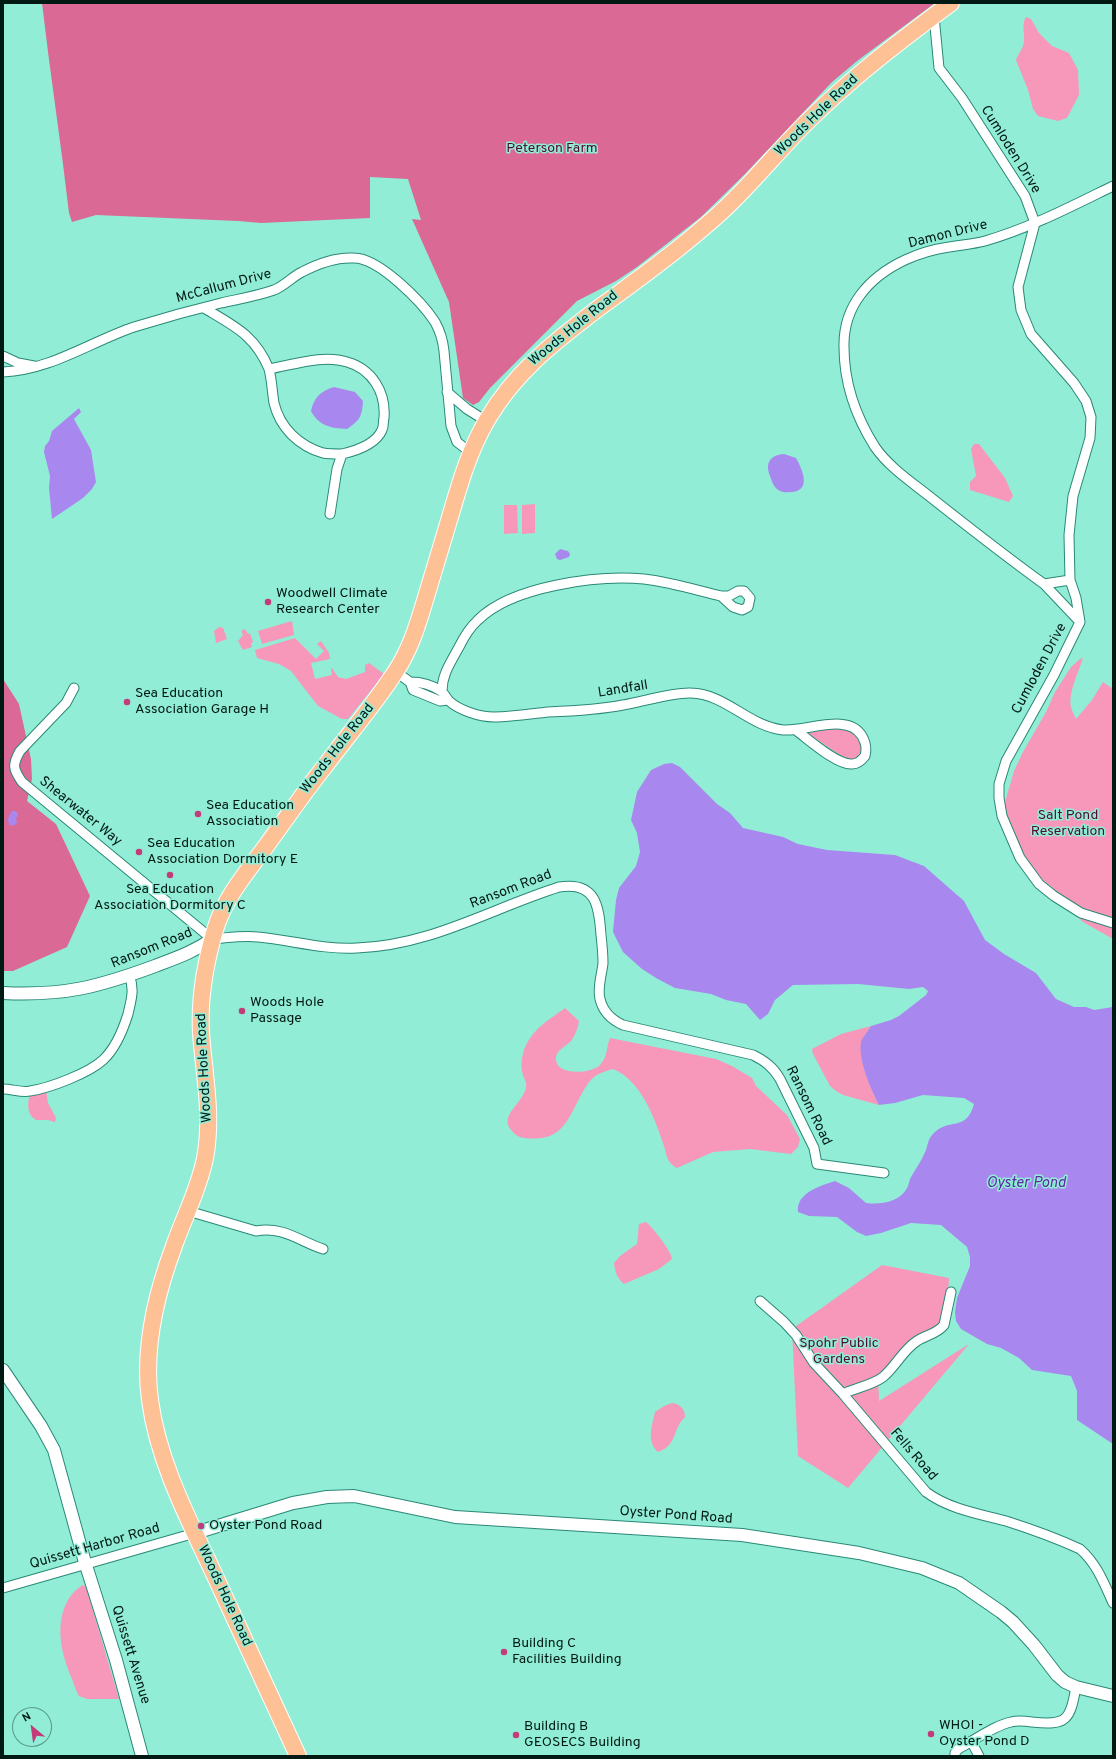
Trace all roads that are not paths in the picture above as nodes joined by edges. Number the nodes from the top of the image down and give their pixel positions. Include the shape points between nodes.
1 (951, 3) edge
2 (934, 16) junction
3 (1113, 186) edge
4 (1035, 223) junction
5 (204, 308) junction
6 (3, 356) edge
7 (38, 366) junction
8 (269, 369) junction
9 (3, 372) edge
10 (447, 392) junction
11 (486, 421) junction
12 (470, 452) junction
13 (342, 454) junction
14 (330, 514) dead end
15 (1070, 580) junction
16 (1044, 584) junction
17 (721, 596) dead end
18 (1080, 622) junction
19 (396, 672) junction
20 (410, 682) junction
21 (74, 688) dead end
22 (442, 691) junction
23 (448, 700) junction
24 (797, 731) junction
25 (1113, 923) edge
26 (212, 939) junction
27 (129, 975) junction
28 (3, 993) edge
29 (3, 1089) edge
30 (884, 1173) dead end
31 (188, 1211) junction
32 (323, 1249) dead end
33 (951, 1292) dead end
34 (760, 1301) dead end
35 (3, 1370) edge
36 (843, 1394) junction
37 (195, 1533) junction
38 (86, 1564) junction
39 (3, 1588) edge
40 (1113, 1603) edge
41 (1076, 1687) junction
42 (1113, 1696) edge
43 (971, 1742) junction
44 (142, 1756) edge
45 (298, 1756) edge
46 (955, 1756) edge
47 (980, 1756) edge

1 - 2 highway, Woods Hole Road
2 - 4 street, Cumloden Drive via 939,68 962,98 1025,196
2 - 11 highway, Woods Hole Road via 837,94 805,124 733,202 706,226 539,355 508,388
3 - 4 street, Damon Drive
4 - 15 street, Cumloden Drive via 1018,287 1021,310 1031,334 1074,383 1086,401 1091,417 1090,438 1073,496 1069,535
4 - 16 street, Damon Drive via 984,241 948,247 912,258 885,272 861,292 851,310 844,334 844,365 855,408 876,447 896,470 986,542
5 - 7 street, McCallum Drive via 132,328
5 - 8 street via 240,329 255,344
5 - 10 street, McCallum Drive via 275,289 301,272 327,262 354,258 369,261 387,272 419,302 435,322 443,341
6 - 7 street via 26,365
7 - 9 street, McCallum Drive via 16,372
8 - 13 street via 274,403 291,435 324,453
8 - 13 street via 333,359 349,362 374,380 380,388 384,404 382,430 372,441 355,451
10 - 11 street
10 - 12 street, McCallum Drive via 449,418 454,436
11 - 12 highway, Woods Hole Road
12 - 19 highway, Woods Hole Road via 416,629
13 - 14 street
15 - 16 street
15 - 18 street, Cumloden Drive
16 - 18 street, Damon Drive
17 - 22 street via 643,579 592,579 521,595 490,610 468,631 443,675
18 - 25 street, Cumloden Drive via 1006,761 999,798 1002,816 1020,858 1039,884 1081,913
19 - 20 street, Landfall
19 - 26 highway, Woods Hole Road via 288,813 234,890 217,922
20 - 22 street, Landfall via 419,682
20 - 23 street, Landfall via 413,690 440,701
21 - 26 street, Shearwater Way via 66,703 20,751 14,760 14,771 22,782
22 - 23 street, Landfall
23 - 24 street, Landfall via 468,711 493,717 606,708 692,693 720,700 762,725
24 - 24 street, Landfall via 846,763 858,763 865,756 865,741 857,729 850,726 832,724
26 - 27 street, Ransom Road via 196,950
26 - 30 street, Ransom Road via 257,937 319,946 356,948 405,942 452,929 559,887 580,888 591,894 599,908 603,961 599,993 608,1016 623,1025 753,1054 774,1068 814,1148 817,1164
26 - 31 highway, Woods Hole Road via 204,970 201,1028 209,1129 198,1186
27 - 28 street, Ransom Road via 87,989 33,994
27 - 29 street via 133,992 125,1023 121,1035 104,1059 66,1080 48,1086 31,1091
31 - 32 street via 256,1231 268,1229 288,1233
31 - 37 highway, Woods Hole Road via 166,1268 156,1306 149,1347 149,1393 153,1420 166,1463
33 - 36 street via 941,1329 908,1349 881,1378
34 - 36 street, Fells Road via 784,1322 814,1363
35 - 38 street, Quissett Avenue via 54,1450
36 - 40 street, Fells Road via 926,1492 935,1499 1008,1522 1080,1549 1098,1571
37 - 38 street, Quissett Harbor Road
37 - 41 street, Oyster Pond Road via 293,1503 327,1497 354,1496 455,1517 742,1535 846,1551 922,1568 968,1588 1012,1622 1034,1645 1056,1675
37 - 45 highway, Woods Hole Road
38 - 39 street, Quissett Harbor Road
38 - 44 street, Quissett Avenue
41 - 42 street, Oyster Pond Road
41 - 43 street via 1071,1711 1061,1721 1047,1724 1009,1722
43 - 46 street via 956,1750
43 - 47 street

